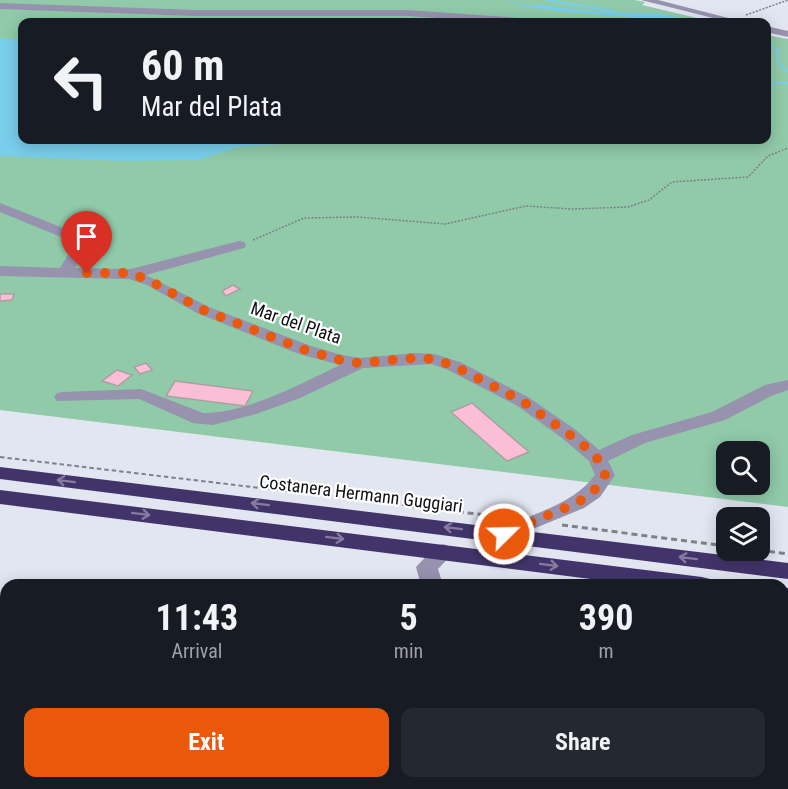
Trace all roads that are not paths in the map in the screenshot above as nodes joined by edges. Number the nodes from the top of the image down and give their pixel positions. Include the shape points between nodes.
1 (46, 0) edge
2 (646, 0) edge
3 (0, 6) edge
4 (52, 9) junction
5 (445, 18) edge
6 (719, 18) edge
7 (771, 30) edge
8 (788, 34) edge
9 (0, 207) edge
10 (239, 245) road end
11 (0, 271) edge
12 (65, 272) junction
13 (131, 273) junction
14 (359, 363) junction
15 (788, 385) edge
16 (63, 397) dead end
17 (597, 458) junction
18 (0, 473) edge
19 (0, 497) edge
20 (504, 534) junction
21 (443, 552) junction
22 (788, 571) edge
23 (430, 579) edge
24 (655, 579) edge

1 - 4 street via 54,6
2 - 6 street
3 - 4 street
4 - 5 street via 335,11
7 - 8 street
9 - 12 street via 78,242 78,250
10 - 13 street
11 - 12 street, Mar del Plata
12 - 13 street, Mar del Plata
13 - 14 street, Mar del Plata via 203,310 305,350
14 - 16 street via 294,394 213,419 200,419 141,394
14 - 17 street, Mar del Plata via 416,358 454,366 522,401
15 - 17 street via 761,393 729,412 642,437
17 - 20 street via 605,475 593,492 577,503
20 -> 18 highway, Costanera Hermann Guggiari
19 -> 21 highway
22 -> 20 highway, Costanera Hermann Guggiari
21 - 23 street via 427,567
21 -> 24 highway

